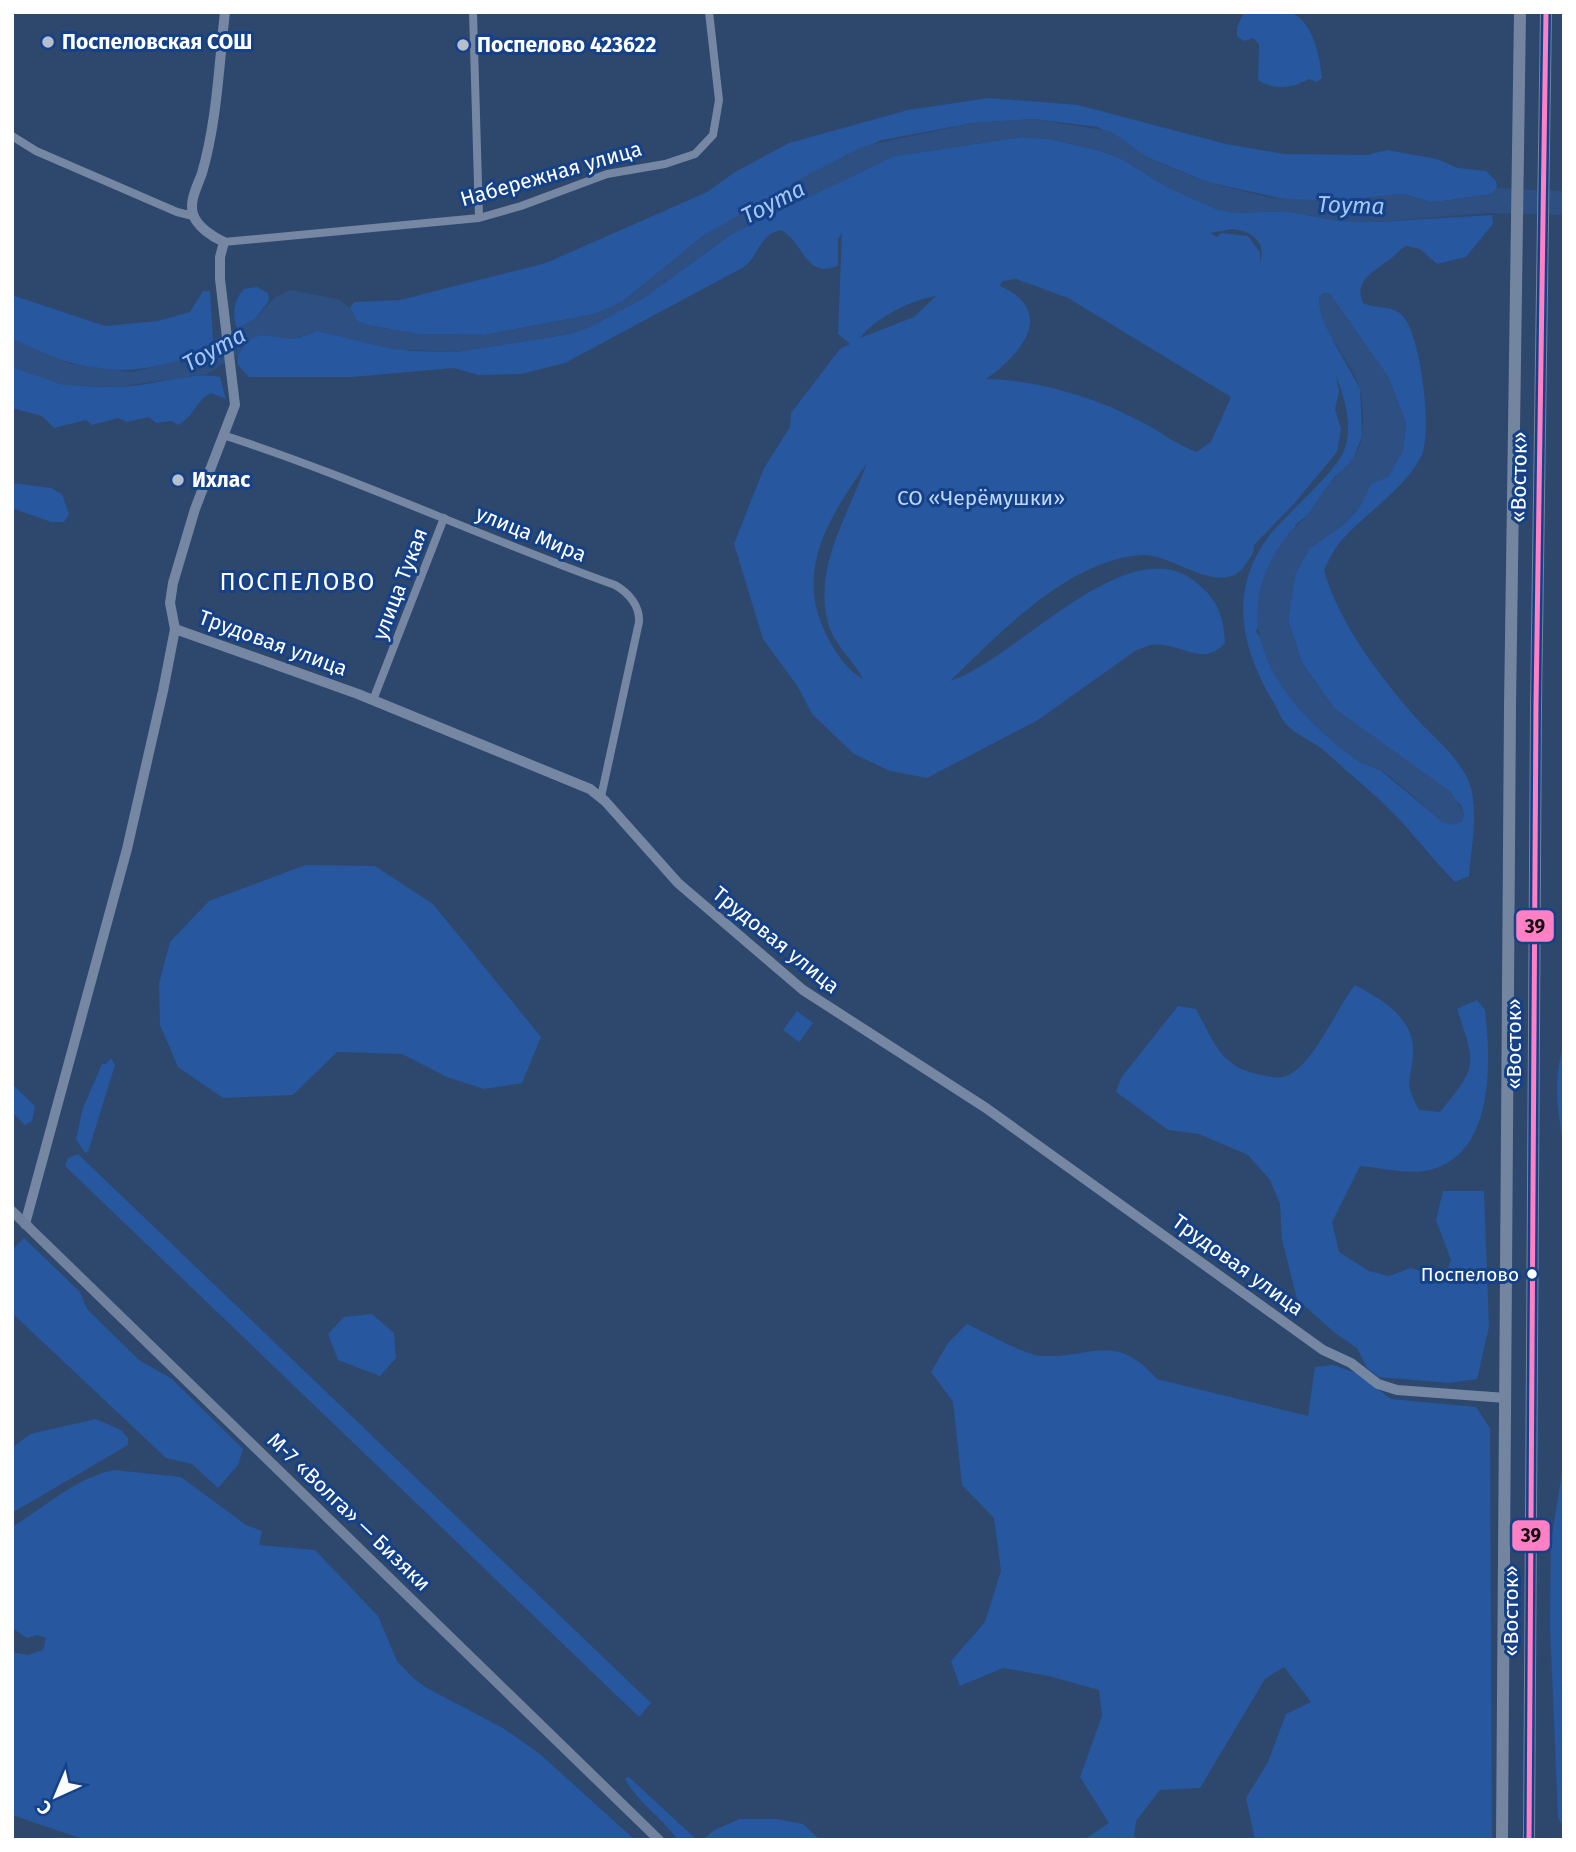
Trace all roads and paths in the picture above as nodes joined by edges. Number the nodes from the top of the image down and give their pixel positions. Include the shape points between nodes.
1 (225, 12) edge
2 (472, 12) edge
3 (709, 12) edge
4 (1520, 12) edge
5 (1546, 12) edge
6 (12, 136) edge
7 (193, 216) junction
8 (478, 218) junction
9 (225, 242) junction
10 (223, 435) junction
11 (444, 519) junction
12 (175, 629) junction
13 (373, 700) junction
14 (601, 797) junction
15 (12, 1211) edge
16 (25, 1224) junction
17 (1506, 1398) junction
18 (659, 1840) edge
19 (1502, 1840) edge
20 (1529, 1840) edge

1 - 7 street
2 - 8 street
3 - 8 street, Набережная улица via 719,100 713,135 701,150 665,164 607,174
4 - 17 main road, «Восток»
5 - 20 main road, «Восток»
6 - 7 street via 36,151
7 - 9 street via 214,238
8 - 9 street, Набережная улица
9 - 10 street via 219,279 234,405
10 - 11 street, улица Мира
10 - 12 street via 173,583 170,613
11 - 13 street, улица Тукая
11 - 14 street, улица Мира via 615,585 635,604 639,622
12 - 13 street, Трудовая улица
12 - 16 street via 127,849
13 - 14 street, Трудовая улица
14 - 17 street, Трудовая улица via 678,883 793,982 986,1108 1323,1350 1378,1384 1398,1390
15 - 16 main road, М-7 «Волга» — Бизяки
16 - 18 main road, М-7 «Волга» — Бизяки
17 - 19 main road, «Восток»

